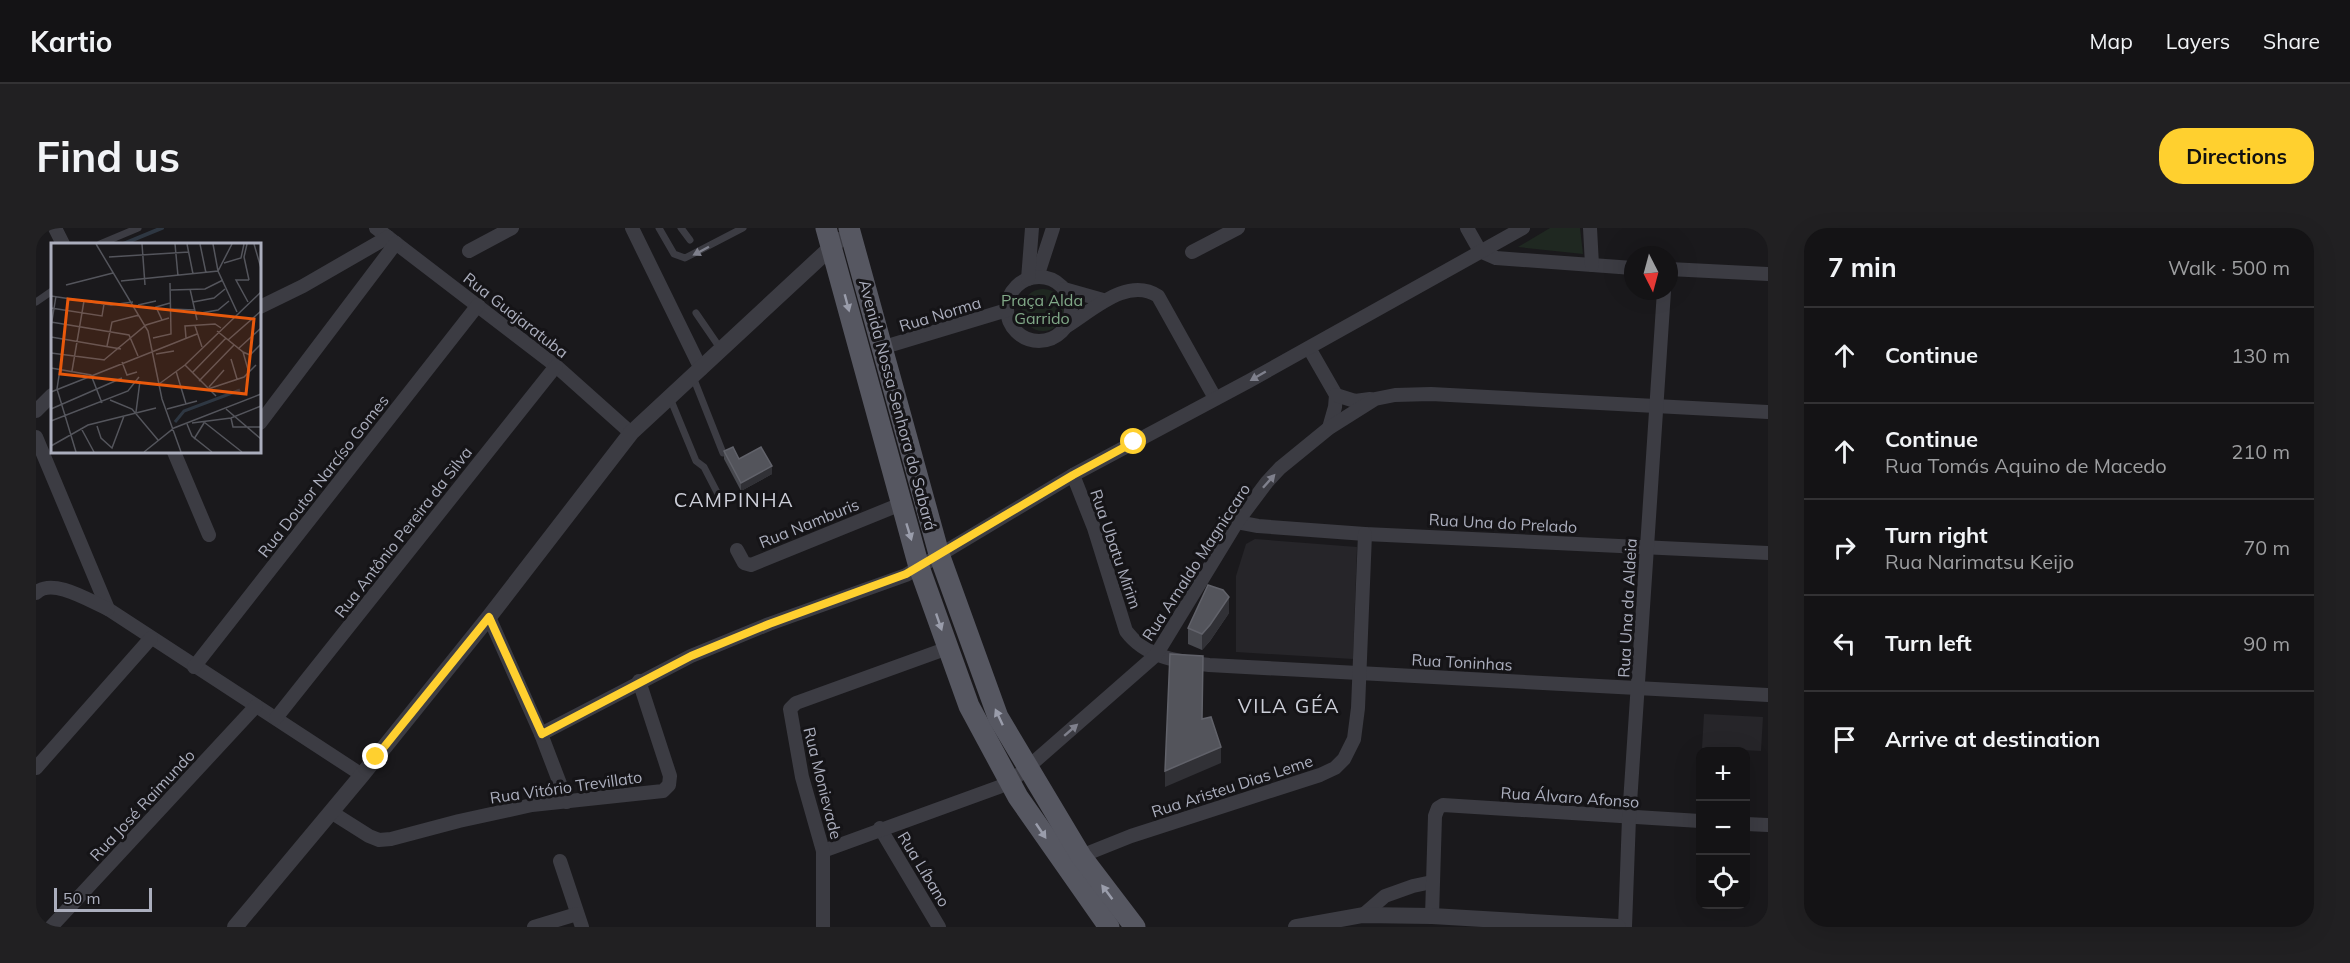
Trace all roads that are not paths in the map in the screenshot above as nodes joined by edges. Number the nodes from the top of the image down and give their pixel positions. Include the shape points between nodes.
1 (55, 228) edge
2 (138, 228) edge
3 (512, 228) edge
4 (632, 228) edge
5 (659, 228) edge
6 (681, 228) edge
7 (743, 228) edge
8 (1032, 228) edge
9 (1053, 228) edge
10 (1238, 228) edge
11 (1467, 228) edge
12 (1523, 228) edge
13 (1590, 228) edge
14 (850, 231) edge
15 (387, 236) edge
16 (829, 237) edge
17 (690, 240) dead end
18 (62, 243) edge
19 (102, 243) edge
20 (469, 251) dead end
21 (1480, 251) junction
22 (1192, 252) dead end
23 (1592, 265) junction
24 (1624, 267) edge
25 (1678, 270) edge
26 (1768, 274) edge
27 (1032, 278) junction
28 (1064, 289) junction
29 (51, 292) edge
30 (1104, 300) junction
31 (1663, 300) edge
32 (36, 302) edge
33 (478, 305) junction
34 (261, 307) edge
35 (1007, 310) junction
36 (696, 313) dead end
37 (1067, 326) junction
38 (881, 348) junction
39 (1309, 348) junction
40 (722, 350) junction
41 (556, 366) junction
42 (697, 373) junction
43 (1335, 395) junction
44 (51, 396) edge
45 (669, 398) junction
46 (1215, 398) junction
47 (1375, 399) junction
48 (1657, 406) junction
49 (36, 411) edge
50 (1768, 411) edge
51 (261, 422) edge
52 (1329, 428) junction
53 (631, 433) junction
54 (36, 438) edge
55 (174, 453) edge
56 (723, 453) edge
57 (1073, 475) junction
58 (720, 498) dead end
59 (900, 504) junction
60 (1237, 522) junction
61 (1365, 534) junction
62 (209, 535) dead end
63 (1647, 547) junction
64 (737, 550) dead end
65 (939, 554) junction
66 (1768, 554) edge
67 (919, 567) junction
68 (36, 593) edge
69 (108, 609) junction
70 (489, 617) junction
71 (151, 638) junction
72 (948, 648) junction
73 (1156, 655) junction
74 (194, 667) junction
75 (1359, 674) junction
76 (639, 681) junction
77 (1639, 688) junction
78 (1768, 695) edge
79 (256, 706) junction
80 (276, 718) junction
81 (542, 734) junction
82 (36, 768) edge
83 (1027, 768) junction
84 (362, 775) junction
85 (1010, 782) junction
86 (567, 802) junction
87 (331, 812) junction
88 (1629, 818) junction
89 (1696, 821) edge
90 (1750, 824) edge
91 (1768, 825) edge
92 (880, 828) junction
93 (823, 851) junction
94 (1081, 856) junction
95 (560, 861) dead end
96 (1432, 882) junction
97 (1363, 915) junction
98 (1425, 920) edge
99 (579, 921) edge
100 (1561, 925) edge
101 (51, 927) edge
102 (235, 927) edge
103 (534, 927) edge
104 (823, 927) edge
105 (939, 927) edge
106 (1109, 927) edge
107 (1135, 927) edge
108 (1296, 927) edge
109 (1618, 927) edge
110 (1624, 927) edge

1 - 18 street
2 - 19 lane
3 - 20 street
4 - 42 street
7 -> 5 lane via 684,258 674,254
6 - 17 lane
8 - 27 street
9 - 27 street
10 - 22 street
11 - 21 street
12 - 21 street
13 - 23 street
14 - 16 street
14 - 38 main road, Avenida Nossa Senhora do Sabará
15 - 33 street, Rua Guajaratuba
15 - 34 street
15 - 51 street
16 - 40 street
16 -> 59 main road, Avenida Nossa Senhora do Sabará
21 - 23 street via 1509,260
21 - 39 street
23 - 24 street
25 - 26 street
27 - 28 street via 1052,280
27 - 35 street via 1014,290
28 - 30 street
28 - 37 street via 1071,303
29 - 32 lane
30 - 37 street
30 - 46 street via 1136,289 1148,289 1158,296
31 - 48 street, Rua Una da Aldeia
33 - 41 street, Rua Guajaratuba
33 - 74 street, Rua Doutor Narcíso Gomes
35 - 37 street via 1011,325 1027,339 1048,340
35 - 38 street, Rua Norma
36 - 40 lane
38 - 65 main road, Avenida Nossa Senhora do Sabará
39 - 43 street
39 -> 46 street
40 - 42 street
41 - 53 street, Rua Guajaratuba
41 - 80 street, Rua Antônio Pereira da Silva
42 - 45 street
42 - 56 lane
43 - 47 street via 1354,401
43 - 52 street
44 - 49 street
45 - 53 street
45 - 58 lane via 696,461 704,467
46 - 57 street
47 - 48 street, Rua Arnaldo Magniccaro via 1431,394
47 - 52 street, Rua Arnaldo Magniccaro
48 - 50 street, Rua Arnaldo Magniccaro
48 - 63 street, Rua Una da Aldeia
60 -> 52 street, Rua Arnaldo Magniccaro via 1267,482
53 - 70 street
54 - 69 street
55 - 62 street
57 - 65 street
57 - 73 street, Rua Ubatu Mirim via 1126,631 1134,642
59 - 64 street, Rua Namburis via 749,565
59 -> 67 main road, Avenida Nossa Senhora do Sabará
60 - 61 street, Rua Una do Prelado
60 - 73 street, Rua Arnaldo Magniccaro
61 - 63 street, Rua Una do Prelado
61 - 75 street, Rua Aristeu Dias Leme
63 - 66 street, Rua Una do Prelado
63 - 77 street, Rua Una da Aldeia
65 - 67 street
83 -> 65 main road, Avenida Nossa Senhora do Sabará via 998,717
67 -> 72 main road, Avenida Nossa Senhora do Sabará
67 - 76 street via 769,624
68 - 69 street via 45,587 56,587
69 - 71 street
70 - 81 street
70 - 84 street
71 - 74 street
71 - 82 street
72 - 85 main road, Avenida Nossa Senhora do Sabará via 969,706
72 - 93 street, Rua Monievade via 796,703 790,709 802,777
73 - 75 street, Rua Toninhas via 1209,665
83 -> 73 street, Rua Arnaldo Magniccaro
74 - 79 street
75 - 77 street, Rua Toninhas
75 - 94 street, Rua Aristeu Dias Leme via 1354,739 1348,754 1335,768
76 - 81 street
76 - 86 street, Rua Vitório Trevillato via 670,776 669,784 663,791
77 - 78 street, Rua Toninhas
77 - 88 street, Rua Una da Aldeia
79 - 80 street
79 - 101 street, Rua José Raimundo
80 - 84 street
81 - 86 street
83 - 85 street, Rua Arnaldo Magniccaro
83 - 94 main road, Avenida Nossa Senhora do Sabará
84 - 87 street
85 - 92 street, Rua Arnaldo Magniccaro
85 -> 106 main road, Avenida Nossa Senhora do Sabará
86 - 87 street, Rua Vitório Trevillato via 532,805 379,840
87 - 102 street
88 - 89 street, Rua Álvaro Afonso
88 - 96 street, Rua Álvaro Afonso via 1450,804 1438,808 1435,816
88 - 110 street, Rua Una da Aldeia
90 - 91 street
92 - 93 street, Rua Arnaldo Magniccaro
92 - 105 street, Rua Líbano
93 - 104 street, Rua Monievade
107 -> 94 main road, Avenida Nossa Senhora do Sabará
95 - 99 street
96 - 97 street via 1385,896
96 - 98 street
97 - 98 street
97 - 108 street
98 - 100 street
99 - 103 street
100 - 109 street

